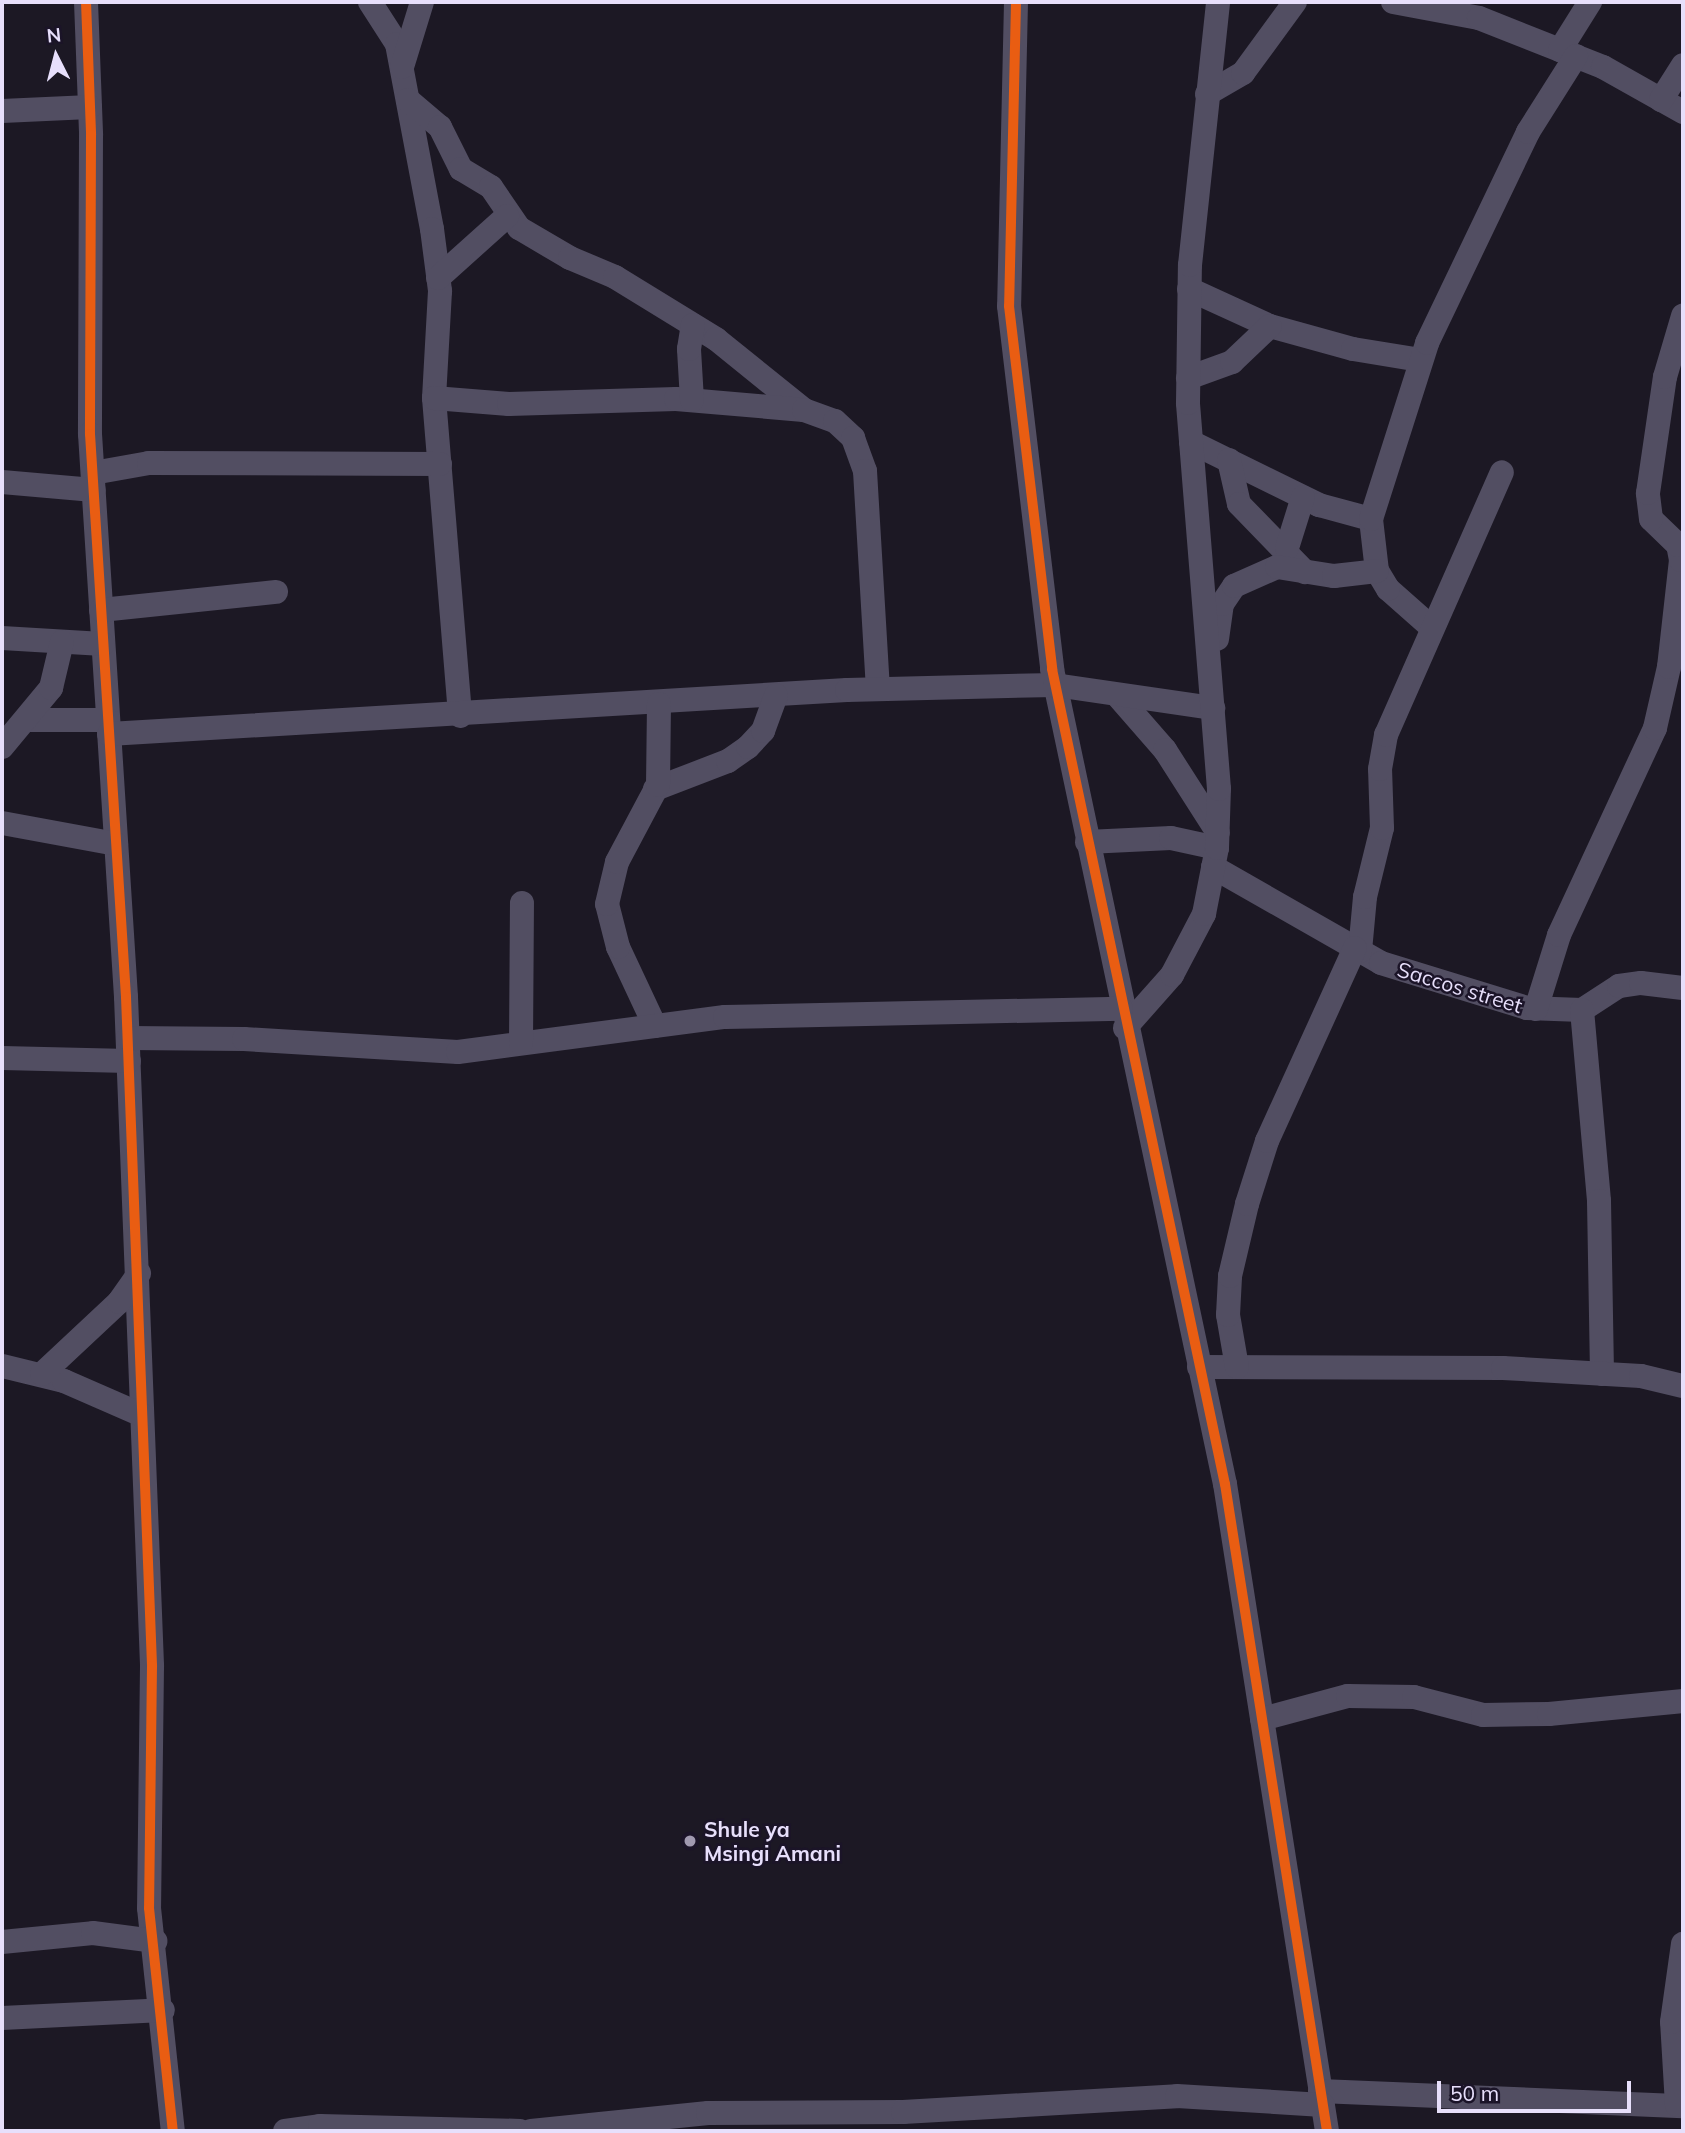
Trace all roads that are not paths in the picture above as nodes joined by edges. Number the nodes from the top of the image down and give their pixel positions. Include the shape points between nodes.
1 (86, 2) edge
2 (370, 2) edge
3 (422, 2) edge
4 (1016, 2) edge
5 (1218, 2) edge
6 (1295, 2) edge
7 (1393, 2) edge
8 (1590, 2) edge
9 (1568, 53) junction
10 (1683, 65) edge
11 (402, 68) junction
12 (1207, 94) junction
13 (408, 100) junction
14 (1661, 100) junction
15 (90, 107) junction
16 (2, 111) edge
17 (1683, 112) edge
18 (507, 216) junction
19 (439, 278) junction
20 (1189, 289) junction
21 (1683, 316) edge
22 (693, 325) junction
23 (1270, 326) junction
24 (1421, 360) junction
25 (1188, 378) junction
26 (434, 398) junction
27 (692, 400) junction
28 (804, 410) junction
29 (1191, 442) junction
30 (1229, 460) junction
31 (440, 464) junction
32 (1503, 472) dead end
33 (2, 482) edge
34 (93, 482) junction
35 (1303, 497) junction
36 (1371, 519) junction
37 (1287, 548) junction
38 (1377, 570) junction
39 (1305, 572) junction
40 (276, 592) dead end
41 (101, 610) junction
42 (1431, 627) junction
43 (2, 638) edge
44 (62, 642) junction
45 (103, 644) junction
46 (1208, 645) junction
47 (1055, 685) junction
48 (878, 690) junction
49 (776, 695) junction
50 (1117, 695) junction
51 (659, 704) junction
52 (1213, 708) junction
53 (460, 716) junction
54 (26, 720) junction
55 (108, 727) junction
56 (2, 747) edge
57 (655, 789) junction
58 (2, 823) edge
59 (1087, 842) junction
60 (116, 844) junction
61 (1216, 849) junction
62 (522, 903) dead end
63 (1357, 949) junction
64 (1683, 988) edge
65 (1536, 1009) junction
66 (1582, 1010) junction
67 (1123, 1018) junction
68 (655, 1026) junction
69 (521, 1043) junction
70 (129, 1050) junction
71 (2, 1058) edge
72 (139, 1273) junction
73 (2, 1366) edge
74 (1199, 1367) junction
75 (1237, 1367) junction
76 (41, 1374) junction
77 (1602, 1374) junction
78 (1683, 1386) edge
79 (142, 1415) junction
80 (1683, 1701) edge
81 (1262, 1719) junction
82 (155, 1941) junction
83 (2, 1942) edge
84 (1683, 1944) edge
85 (163, 2010) junction
86 (2, 2018) edge
87 (1322, 2098) junction
88 (1680, 2105) edge
89 (173, 2131) edge
90 (285, 2131) edge
91 (500, 2131) edge
92 (520, 2131) edge
93 (531, 2131) edge
94 (1327, 2131) edge

1 - 15 street
2 - 11 street via 397,44
3 - 11 street
4 - 47 street via 1009,306
5 - 12 street
6 - 12 street via 1242,73
7 - 9 street via 1479,18
8 - 9 street
9 - 14 street
9 - 24 street via 1500,185
10 - 14 street
11 - 13 street
12 - 20 street
13 - 18 street via 440,127 461,169 491,187
13 - 19 street
14 - 17 street
15 - 16 street
15 - 34 street
18 - 19 street
18 - 22 street via 538,242 615,278
19 - 26 street
20 - 23 street
20 - 25 street
21 - 65 street via 1665,377 1648,493 1651,519 1678,545 1681,560 1669,667 1655,728 1559,935
22 - 27 street via 689,349
22 - 28 street via 776,384
23 - 24 street via 1353,349
23 - 25 street via 1233,362
24 - 36 street
25 - 29 street
26 - 27 street via 509,404
26 - 31 street
27 - 28 street
28 - 48 street via 835,421 853,438 865,471
29 - 30 street
29 - 46 street
30 - 35 street
30 - 37 street via 1239,504 1250,519
31 - 34 street via 149,463
31 - 53 street
32 - 42 street
33 - 34 street
34 - 41 street
35 - 36 street
35 - 37 street
36 - 38 street
37 - 39 street
38 - 39 street via 1334,576
38 - 42 street via 1388,589
39 - 46 street via 1277,567 1234,586 1222,604 1220,634
40 - 41 street
41 - 45 street
42 - 63 street via 1386,735 1380,769 1382,828
43 - 44 street
44 - 45 street
44 - 54 street via 51,688
45 - 55 street
46 - 52 street
47 - 48 street
47 - 50 street
47 - 59 street
48 - 49 street
49 - 51 street
49 - 57 street via 763,732 748,747 728,761
50 - 52 street
50 - 61 street via 1165,750
51 - 53 street
51 - 57 street
52 - 61 street
53 - 55 street
54 - 55 street
54 - 56 street
55 - 60 street
57 - 68 street via 617,862 607,904 618,947
58 - 60 street
59 - 61 street via 1171,838
59 - 67 street
60 - 70 street
61 - 63 street, Saccos street
61 - 67 street via 1203,914 1172,975
62 - 69 street
63 - 65 street, Saccos street via 1434,983
63 - 75 street via 1267,1141 1247,1204 1230,1276 1228,1315
64 - 66 street via 1641,982 1619,986
65 - 66 street, Saccos street
66 - 77 street via 1599,1201
67 - 68 street via 738,1017
67 - 74 street
68 - 69 street
69 - 70 street via 458,1052 244,1039
70 - 71 street
70 - 72 street
72 - 76 street via 119,1301
72 - 79 street
73 - 76 street
74 - 75 street
74 - 81 street via 1225,1484
75 - 77 street via 1503,1368
76 - 79 street
77 - 78 street via 1642,1376
79 - 82 street via 152,1666 149,1908
80 - 81 street via 1549,1714 1483,1715 1414,1697 1348,1696
81 - 87 street
82 - 83 street via 93,1933
82 - 85 street
84 - 88 street via 1672,2022
85 - 86 street
85 - 89 street
87 - 88 street
87 - 93 street via 1177,2096 903,2112 708,2113
87 - 94 street
90 - 91 street via 320,2126
91 - 92 street

